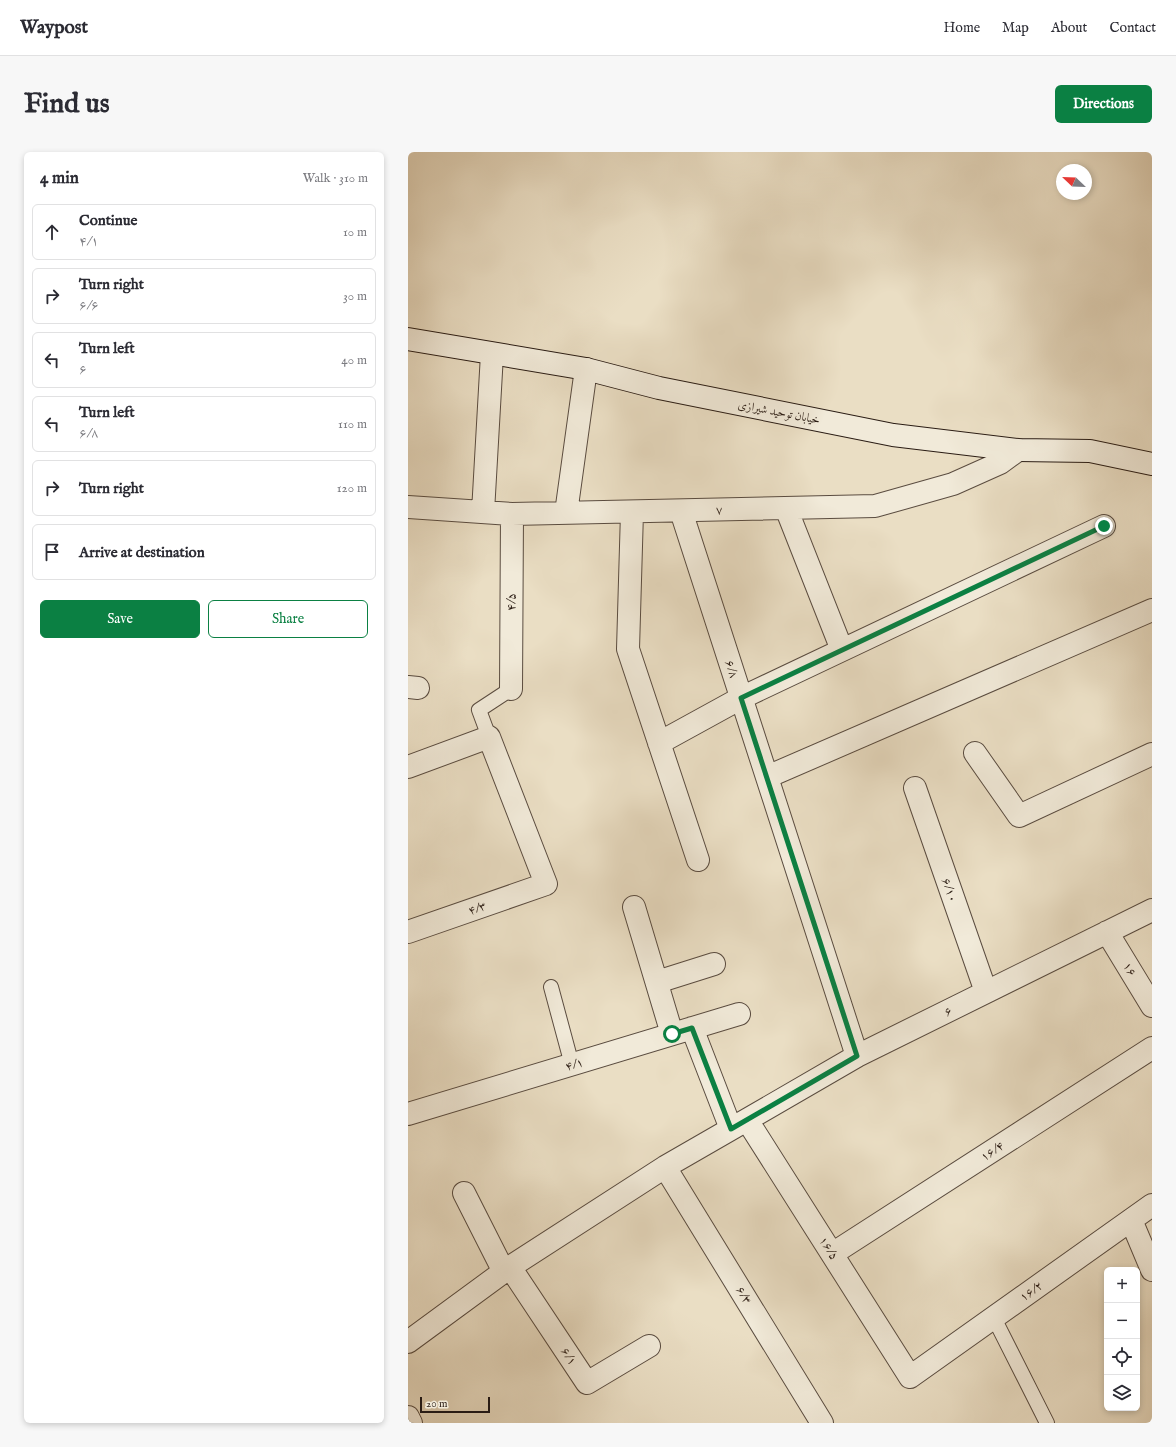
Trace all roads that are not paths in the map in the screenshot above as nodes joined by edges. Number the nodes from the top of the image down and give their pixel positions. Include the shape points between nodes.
1 (408, 339) edge
2 (492, 354) junction
3 (586, 369) junction
4 (1018, 450) junction
5 (1152, 464) edge
6 (408, 507) edge
7 (786, 508) junction
8 (681, 511) junction
9 (483, 512) junction
10 (632, 512) junction
11 (566, 513) junction
12 (512, 514) junction
13 (1104, 526) dead end
14 (1152, 610) edge
15 (842, 650) junction
16 (511, 689) joint
17 (741, 698) junction
18 (489, 737) junction
19 (659, 743) junction
20 (975, 753) dead end
21 (1152, 754) edge
22 (408, 767) edge
23 (767, 777) junction
24 (915, 788) dead end
25 (698, 860) dead end
26 (634, 907) dead end
27 (1152, 910) edge
28 (408, 932) edge
29 (1107, 932) junction
30 (714, 964) dead end
31 (657, 982) junction
32 (551, 987) dead end
33 (986, 992) junction
34 (1152, 1006) edge
35 (739, 1014) dead end
36 (682, 1031) junction
37 (1152, 1048) edge
38 (857, 1056) junction
39 (572, 1065) junction
40 (408, 1114) edge
41 (739, 1124) junction
42 (665, 1167) junction
43 (464, 1194) dead end
44 (1152, 1205) edge
45 (1131, 1220) junction
46 (832, 1254) junction
47 (507, 1270) junction
48 (1152, 1270) edge
49 (994, 1318) junction
50 (408, 1342) edge
51 (649, 1346) dead end
52 (910, 1377) joint
53 (408, 1417) edge
54 (411, 1423) edge
55 (822, 1423) edge
56 (1047, 1423) edge

1 - 2 street, خیابان توحید شیرازی
2 - 3 street, خیابان توحید شیرازی
2 - 9 street
3 - 4 street, خیابان توحید شیرازی via 659,388 893,435
3 - 11 street
4 - 5 street, خیابان توحید شیرازی via 1090,451
4 - 7 street, ۷ via 1000,463 953,484 875,506
6 - 9 street, ۷
7 - 8 street, ۷
7 - 15 street
8 - 10 street, ۷
8 - 17 street, ۶/۸
9 - 12 street, ۷
10 - 11 street, ۷
10 - 19 street via 628,649
11 - 12 street, ۷
12 - 16 street, ۴/۵
13 - 15 street
14 - 23 street
15 - 17 street
16 - 18 lane via 479,710
17 - 19 street
17 - 23 street, ۶/۸
18 - 22 street
18 - 28 street, ۴/۳ via 546,884
19 - 25 street
20 - 21 street via 1019,816
23 - 38 street, ۶/۸
24 - 33 street, ۶/۱۰
26 - 31 street, ۱۶/۵
27 - 29 street, ۶
29 - 33 street, ۶
29 - 34 street, ۱۶
30 - 31 street
31 - 36 street, ۱۶/۵
32 - 39 lane
33 - 38 street, ۶
35 - 36 street, ۴/۱
36 - 39 street, ۴/۱
36 - 41 street, ۱۶/۵
37 - 46 street, ۱۶/۴
38 - 41 street, ۶
39 - 40 street, ۴/۱
41 - 42 street, ۶
41 - 46 street, ۱۶/۵
42 - 47 street, ۶
42 - 55 street, ۶/۳
43 - 47 street
44 - 45 street, ۱۶/۲
45 - 48 street
45 - 49 street, ۱۶/۲
46 - 52 street, ۱۶/۵
47 - 50 street, ۶
47 - 51 street, ۶/۱ via 587,1383
49 - 52 street, ۱۶/۲
49 - 56 lane
53 - 54 street

